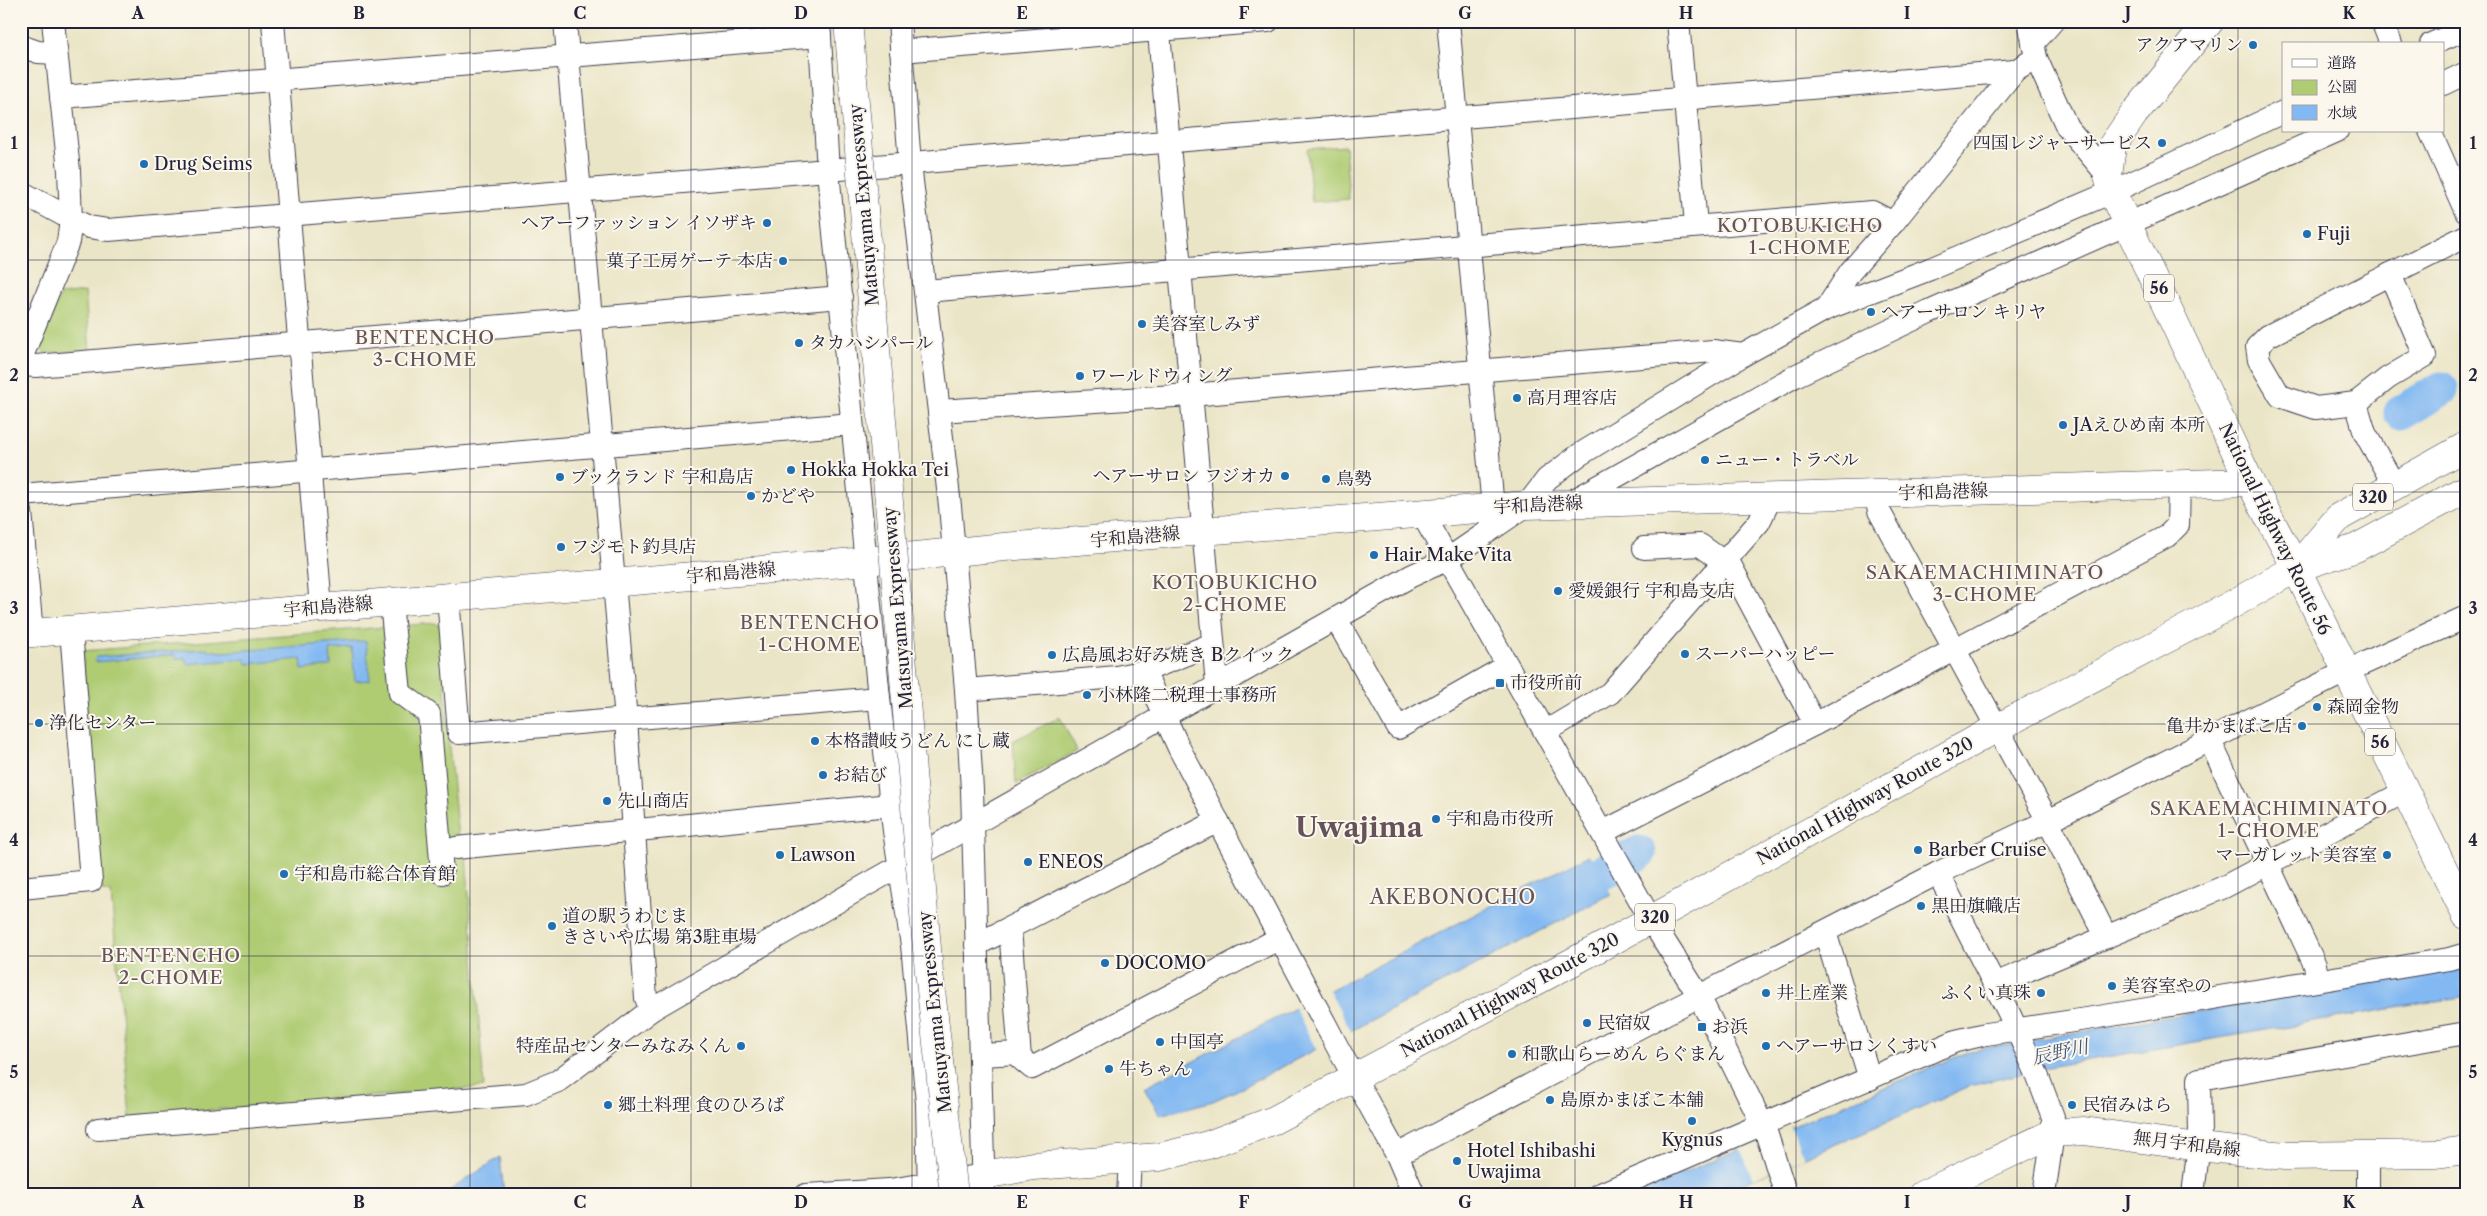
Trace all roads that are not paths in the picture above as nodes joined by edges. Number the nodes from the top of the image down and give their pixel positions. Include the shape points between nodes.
1 (53, 21) edge
2 (273, 21) edge
3 (565, 21) edge
4 (848, 21) edge
5 (899, 21) edge
6 (1268, 21) edge
7 (1448, 21) edge
8 (1678, 21) edge
9 (2029, 21) edge
10 (2053, 21) edge
11 (2210, 21) edge
12 (2382, 21) edge
13 (1158, 26) edge
14 (820, 28) edge
15 (2466, 29) edge
16 (2390, 42) edge
17 (2436, 42) edge
18 (21, 46) edge
19 (901, 51) junction
20 (2034, 51) junction
21 (56, 53) junction
22 (568, 55) junction
23 (2015, 71) junction
24 (2466, 74) edge
25 (278, 78) junction
26 (2444, 84) edge
27 (61, 97) junction
28 (1685, 98) junction
29 (2282, 112) edge
30 (1457, 116) junction
31 (2335, 132) edge
32 (2430, 132) edge
33 (1167, 142) junction
34 (910, 164) junction
35 (828, 171) junction
36 (2110, 184) junction
37 (579, 191) junction
38 (21, 192) edge
39 (2466, 212) edge
40 (290, 215) junction
41 (71, 219) junction
42 (1893, 223) junction
43 (1696, 225) junction
44 (2129, 225) junction
45 (2466, 236) edge
46 (1468, 245) junction
47 (1178, 270) junction
48 (2390, 274) junction
49 (926, 291) junction
50 (840, 297) junction
51 (1826, 309) junction
52 (591, 320) junction
53 (300, 344) junction
54 (1743, 355) junction
55 (21, 359) edge
56 (21, 365) edge
57 (1481, 370) junction
58 (1190, 395) junction
59 (2356, 403) junction
60 (939, 411) junction
61 (852, 424) junction
62 (601, 446) junction
63 (2466, 446) edge
64 (312, 469) junction
65 (2250, 482) junction
66 (2179, 484) junction
67 (2394, 485) junction
68 (2466, 489) edge
69 (1875, 494) junction
70 (21, 495) edge
71 (1771, 497) junction
72 (1569, 503) junction
73 (1527, 505) junction
74 (1493, 508) junction
75 (21, 512) edge
76 (1421, 512) junction
77 (1203, 531) junction
78 (1644, 548) dead end
79 (954, 552) junction
80 (1448, 560) junction
81 (866, 561) junction
82 (1726, 561) junction
83 (2296, 568) junction
84 (614, 583) junction
85 (448, 597) junction
86 (391, 602) junction
87 (322, 608) junction
88 (2466, 617) edge
89 (1336, 618) junction
90 (71, 630) junction
91 (27, 634) edge
92 (1213, 644) junction
93 (1957, 653) junction
94 (1507, 666) junction
95 (1144, 671) junction
96 (2345, 672) junction
97 (1217, 686) junction
98 (966, 690) junction
99 (879, 698) junction
100 (1164, 717) junction
101 (626, 720) junction
102 (1815, 724) junction
103 (1997, 728) junction
104 (1545, 732) junction
105 (2210, 741) junction
106 (2404, 792) junction
107 (890, 805) junction
108 (1218, 821) junction
109 (2048, 821) junction
110 (973, 825) junction
111 (633, 832) junction
112 (1606, 838) junction
113 (456, 848) dead end
114 (2269, 865) junction
115 (900, 867) junction
116 (442, 873) dead end
117 (1938, 873) junction
118 (21, 888) edge
119 (2466, 915) edge
120 (1651, 920) junction
121 (1010, 928) junction
122 (1825, 932) junction
123 (2106, 936) junction
124 (1280, 938) junction
125 (976, 945) junction
126 (2466, 954) edge
127 (2318, 980) junction
128 (1995, 984) junction
129 (1699, 996) junction
130 (651, 1010) junction
131 (2466, 1033) edge
132 (2018, 1034) junction
133 (1019, 1053) junction
134 (980, 1055) junction
135 (1354, 1078) junction
136 (1870, 1079) junction
137 (1764, 1128) junction
138 (98, 1129) dead end
139 (2054, 1133) junction
140 (2199, 1148) junction
141 (2466, 1150) edge
142 (1397, 1155) junction
143 (2368, 1155) junction
144 (1130, 1161) junction
145 (984, 1185) edge
146 (938, 1191) edge
147 (806, 1195) edge
148 (1128, 1195) edge
149 (1414, 1195) edge
150 (1598, 1195) edge
151 (1786, 1195) edge
152 (1922, 1195) edge
153 (2044, 1195) edge
154 (2193, 1195) edge
155 (2368, 1195) edge

1 - 21 street
2 - 25 street
3 - 22 street
4 - 146 main road, Matsuyama Expressway, bridge via 929,972
5 - 19 street
6 - 13 street
7 - 30 street
8 - 28 street
9 - 20 street
10 - 20 street
11 - 36 main road via 2129,120 2112,146
12 - 16 street
13 - 19 street
13 - 33 street
14 - 22 street
14 - 35 street
15 - 17 street
18 - 21 street via 38,52
19 - 34 street
20 - 23 street
20 - 36 street via 2067,127
21 - 27 street
22 - 25 street
22 - 37 street
23 - 28 street
23 - 42 street
24 - 26 street
25 - 27 street
25 - 40 street
27 - 41 street
28 - 30 street
28 - 43 street
29 - 36 street
30 - 33 street
30 - 46 street
31 - 44 street
32 - 39 street
33 - 34 street
33 - 47 street
34 - 35 street
34 - 49 street
35 - 37 street
35 - 50 street
36 - 44 main road, National Highway Route 56 / 56
36 - 51 street via 1930,269
37 - 40 street
37 - 52 street
38 - 41 street
40 - 41 street via 108,230 89,227
40 - 53 street
41 - 55 street via 68,242
42 - 43 street via 1872,212
42 - 51 street via 1850,272
43 - 46 street
44 - 65 main road, National Highway Route 56 / 56
44 - 72 street via 1929,312 1797,375
45 - 48 street
46 - 47 street
46 - 57 street
47 - 49 street
47 - 58 street
48 - 59 street via 2425,356 2388,378
48 - 59 street via 2268,336 2257,347 2259,360 2280,396 2316,408
49 - 60 street
50 - 52 street
50 - 61 street
51 - 54 street
52 - 53 street
52 - 62 street
53 - 56 street
53 - 64 street
54 - 57 street via 1713,351
54 - 73 street via 1579,455 1547,479
57 - 58 street
57 - 74 street
58 - 60 street
58 - 77 street
59 - 67 street via 2365,434
60 - 79 street
61 - 62 street
61 - 81 street
62 - 64 street
62 - 84 street
63 - 67 main road, National Highway Route 320 / 320
64 - 70 street
64 - 87 street
65 - 66 main road, 宇和島港線
65 - 83 main road, National Highway Route 56 / 56
66 - 69 main road, 宇和島港線
66 - 93 street via 2178,525 2167,536
67 - 83 main road, National Highway Route 320 / 320 via 2339,518
68 - 83 main road, National Highway Route 320 / 320 via 2356,548
69 - 71 main road, 宇和島港線
69 - 93 street via 1879,511
71 - 72 main road, 宇和島港線
71 - 82 street via 1759,522
72 - 73 main road, 宇和島港線
73 - 74 main road, 宇和島港線
73 - 80 street
74 - 76 main road, 宇和島港線
75 - 91 street
76 - 77 main road, 宇和島港線
76 - 80 street
77 - 79 main road, 宇和島港線
77 - 92 street
78 - 82 street via 1700,545
79 - 81 main road, 宇和島港線
79 - 98 street
80 - 89 street via 1411,576
80 - 94 street
81 - 84 main road, 宇和島港線
81 - 99 street
82 - 102 street
82 - 104 street via 1610,693
83 - 96 main road, National Highway Route 56 / 56
83 - 103 main road, National Highway Route 320 / 320
84 - 85 main road, 宇和島港線
84 - 101 street
85 - 86 main road, 宇和島港線
85 - 101 street via 458,733
86 - 87 main road, 宇和島港線
86 - 116 street via 400,693 429,714
87 - 90 main road, 宇和島港線
88 - 96 street
89 - 94 street via 1398,728
89 - 97 street
90 - 91 main road, 宇和島港線
90 - 118 street via 92,881
92 - 95 street
92 - 97 street
93 - 102 street
93 - 103 street
94 - 104 street
95 - 98 street via 1117,677
95 - 100 street
96 - 105 street
96 - 106 main road, National Highway Route 56 / 56
97 - 100 street
98 - 110 street
99 - 101 street
99 - 107 street
100 - 108 street
100 - 110 street
101 - 111 street
102 - 112 street
103 - 109 street
103 - 120 main road, National Highway Route 320 / 320
104 - 112 street
105 - 109 street
105 - 114 street
106 - 114 street
106 - 119 main road, National Highway Route 56 / 56
107 - 111 street
107 - 115 street
108 - 121 street
108 - 124 street
109 - 117 street
109 - 123 street
110 - 115 street
110 - 125 street
111 - 113 street
111 - 130 street via 646,998
112 - 120 street
114 - 123 street
114 - 127 street via 2315,965
115 - 130 street
115 - 146 street via 912,945
117 - 122 street
117 - 128 street
120 - 129 street
120 - 135 main road, National Highway Route 320 / 320
121 - 125 street
121 - 133 street
122 - 129 street
122 - 136 street
123 - 128 street
124 - 133 street via 1032,1068 1020,1058
124 - 135 street
125 - 134 street
126 - 127 street
127 - 132 street
128 - 132 street
129 - 137 street
129 - 142 street
130 - 138 street via 558,1081 526,1094
131 - 140 street via 2199,1079
132 - 136 street via 1956,1042
132 - 139 street via 2053,1117
133 - 134 street
134 - 145 street
135 - 142 street
135 - 144 main road, National Highway Route 320 / 320 via 1274,1120 1208,1145
136 - 137 street
137 - 150 street
137 - 151 street
139 - 140 main road, 無月宇和島線 via 2084,1131
139 - 152 main road, 無月宇和島線
139 - 153 street
140 - 143 main road, 無月宇和島線 via 2285,1156
140 - 154 street
141 - 143 main road, 無月宇和島線 via 2437,1154
142 - 149 street
143 - 155 street
144 - 145 main road, National Highway Route 320 / 320 via 1033,1166
144 - 148 street
145 - 146 street
146 - 147 street

